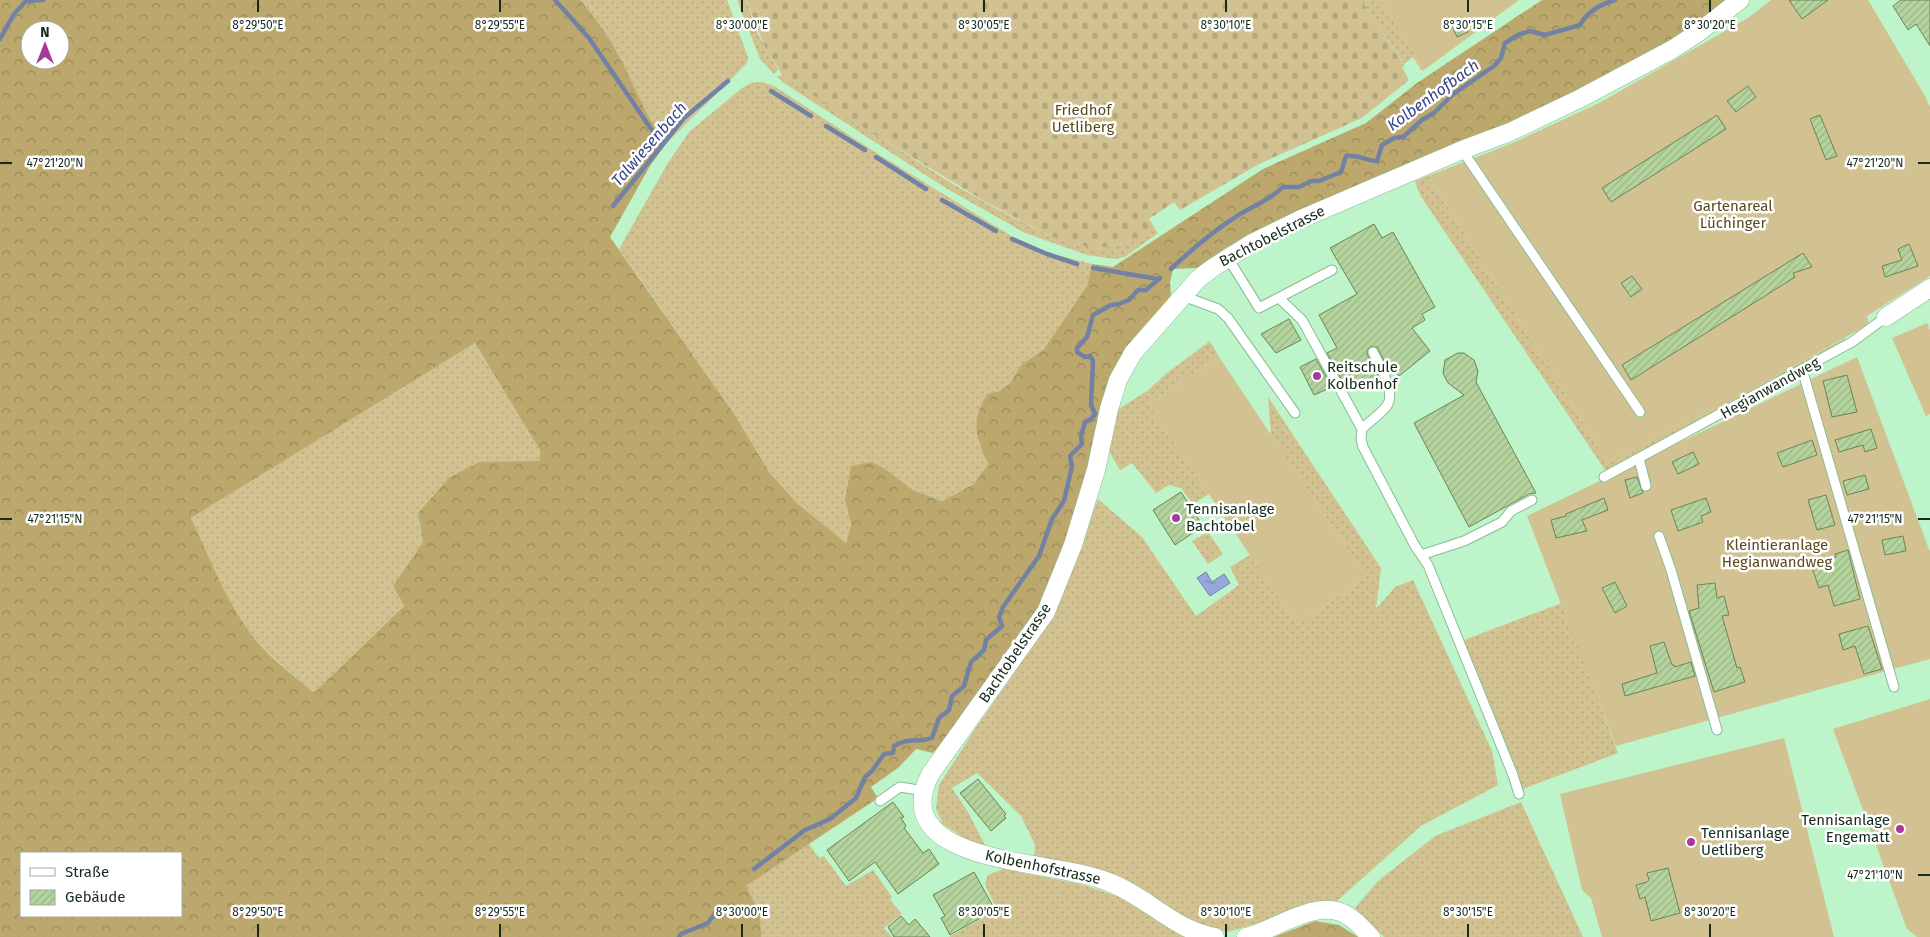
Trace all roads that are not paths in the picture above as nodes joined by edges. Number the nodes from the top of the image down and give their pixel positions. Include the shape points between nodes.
1 (1740, 0) edge
2 (1462, 150) junction
3 (1228, 258) junction
4 (1332, 270) dead end
5 (1930, 288) edge
6 (1183, 296) junction
7 (1279, 298) junction
8 (1886, 317) joint
9 (1373, 352) dead end
10 (1802, 369) junction
11 (1640, 412) dead end
12 (1295, 413) dead end
13 (1362, 428) junction
14 (1639, 459) junction
15 (1604, 477) dead end
16 (1646, 486) dead end
17 (1532, 500) dead end
18 (1659, 536) dead end
19 (1421, 555) junction
20 (1894, 687) dead end
21 (1717, 730) dead end
22 (924, 791) junction
23 (1519, 794) dead end
24 (880, 801) dead end
25 (1214, 937) edge
26 (1246, 937) edge
27 (1370, 937) edge

1 - 2 street, Bachtobelstrasse via 1673,49 1547,116
2 - 3 street, Bachtobelstrasse via 1301,219
2 - 11 lane
3 - 6 street, Bachtobelstrasse via 1206,272
3 - 7 lane via 1259,308
4 - 7 lane
5 - 8 street, Hegianwandweg
6 - 12 lane via 1218,309 1228,318
6 - 22 street, Bachtobelstrasse via 1133,353 1118,380 1108,409 1096,470 1071,551 1046,612 938,763
7 - 13 lane via 1302,320
8 - 10 lane, Hegianwandweg via 1852,342
9 - 13 lane via 1387,384 1389,399 1384,409
10 - 14 lane, Hegianwandweg
10 - 20 lane
13 - 19 lane via 1363,447
14 - 15 lane, Hegianwandweg
14 - 16 lane
17 - 19 lane via 1511,511 1502,522 1464,541
18 - 21 lane
19 - 23 lane via 1428,565
22 - 24 lane via 900,787
22 - 25 street, Kolbenhofstrasse via 926,816 936,832 946,840 986,856 1110,882 1190,929
26 - 27 street via 1306,914 1329,909 1347,915

